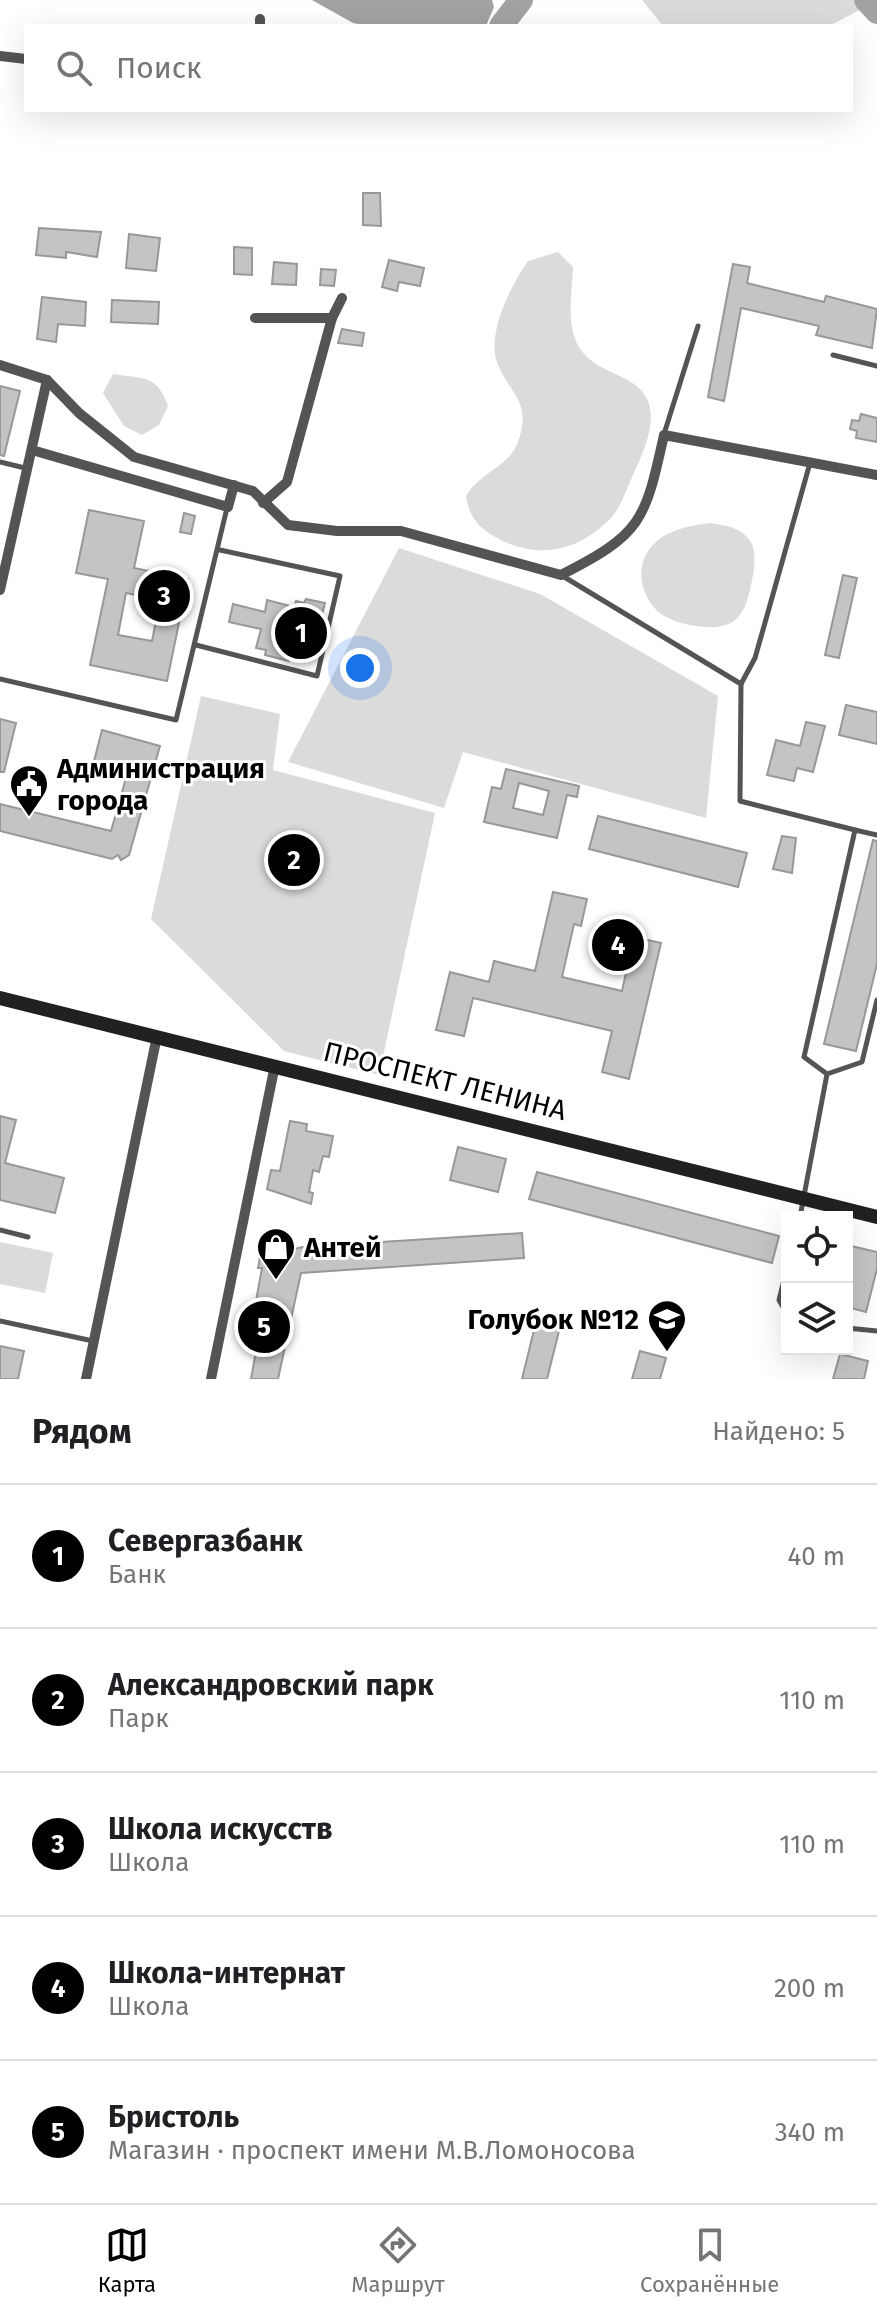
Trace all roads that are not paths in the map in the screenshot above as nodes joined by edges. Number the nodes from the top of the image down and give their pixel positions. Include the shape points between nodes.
1 (0, 56) edge
2 (24, 59) edge
3 (342, 298) dead end
4 (255, 318) dead end
5 (332, 318) junction
6 (698, 326) dead end
7 (833, 355) dead end
8 (0, 365) edge
9 (877, 366) edge
10 (47, 380) junction
11 (664, 435) junction
12 (32, 450) junction
13 (0, 462) edge
14 (810, 462) junction
15 (30, 469) junction
16 (877, 475) edge
17 (234, 485) junction
18 (263, 503) junction
19 (228, 507) junction
20 (220, 550) junction
21 (561, 575) junction
22 (0, 590) edge
23 (196, 645) junction
24 (0, 679) edge
25 (741, 684) junction
26 (855, 830) junction
27 (877, 835) edge
28 (0, 998) edge
29 (877, 1000) edge
30 (157, 1036) junction
31 (275, 1065) junction
32 (827, 1074) junction
33 (805, 1198) junction
34 (802, 1211) edge
35 (877, 1217) edge
36 (0, 1230) edge
37 (28, 1237) dead end
38 (0, 1321) edge
39 (853, 1329) edge
40 (877, 1331) edge
41 (94, 1341) junction
42 (86, 1379) edge
43 (211, 1379) edge

1 - 2 street
3 - 5 street
4 - 5 street
5 - 18 street via 287,482
6 - 11 lane
7 - 9 lane
8 - 10 street
10 - 12 street
10 - 17 street via 134,457
11 - 14 street
11 - 21 street via 650,496 631,532
12 - 15 street
12 - 19 street
13 - 15 lane
14 - 16 street
14 - 25 lane via 755,658
15 - 22 street
17 - 18 street via 253,491
17 - 19 street
18 - 21 street via 288,525 401,531
19 - 20 lane
20 - 23 lane
20 - 23 lane via 340,576 317,676
21 - 25 lane
23 - 24 lane via 176,720
25 - 26 lane via 740,801
26 - 27 lane
26 - 32 lane via 804,1057
28 - 30 street, ПРОСПЕКТ ЛЕНИНА
29 - 32 lane via 862,1062
30 - 31 street, ПРОСПЕКТ ЛЕНИНА
30 - 41 street
31 - 33 street, ПРОСПЕКТ ЛЕНИНА
31 - 43 street
32 - 33 lane
33 - 34 lane
33 - 35 street, ПРОСПЕКТ ЛЕНИНА
36 - 37 lane
38 - 41 lane
39 - 40 lane
41 - 42 street

